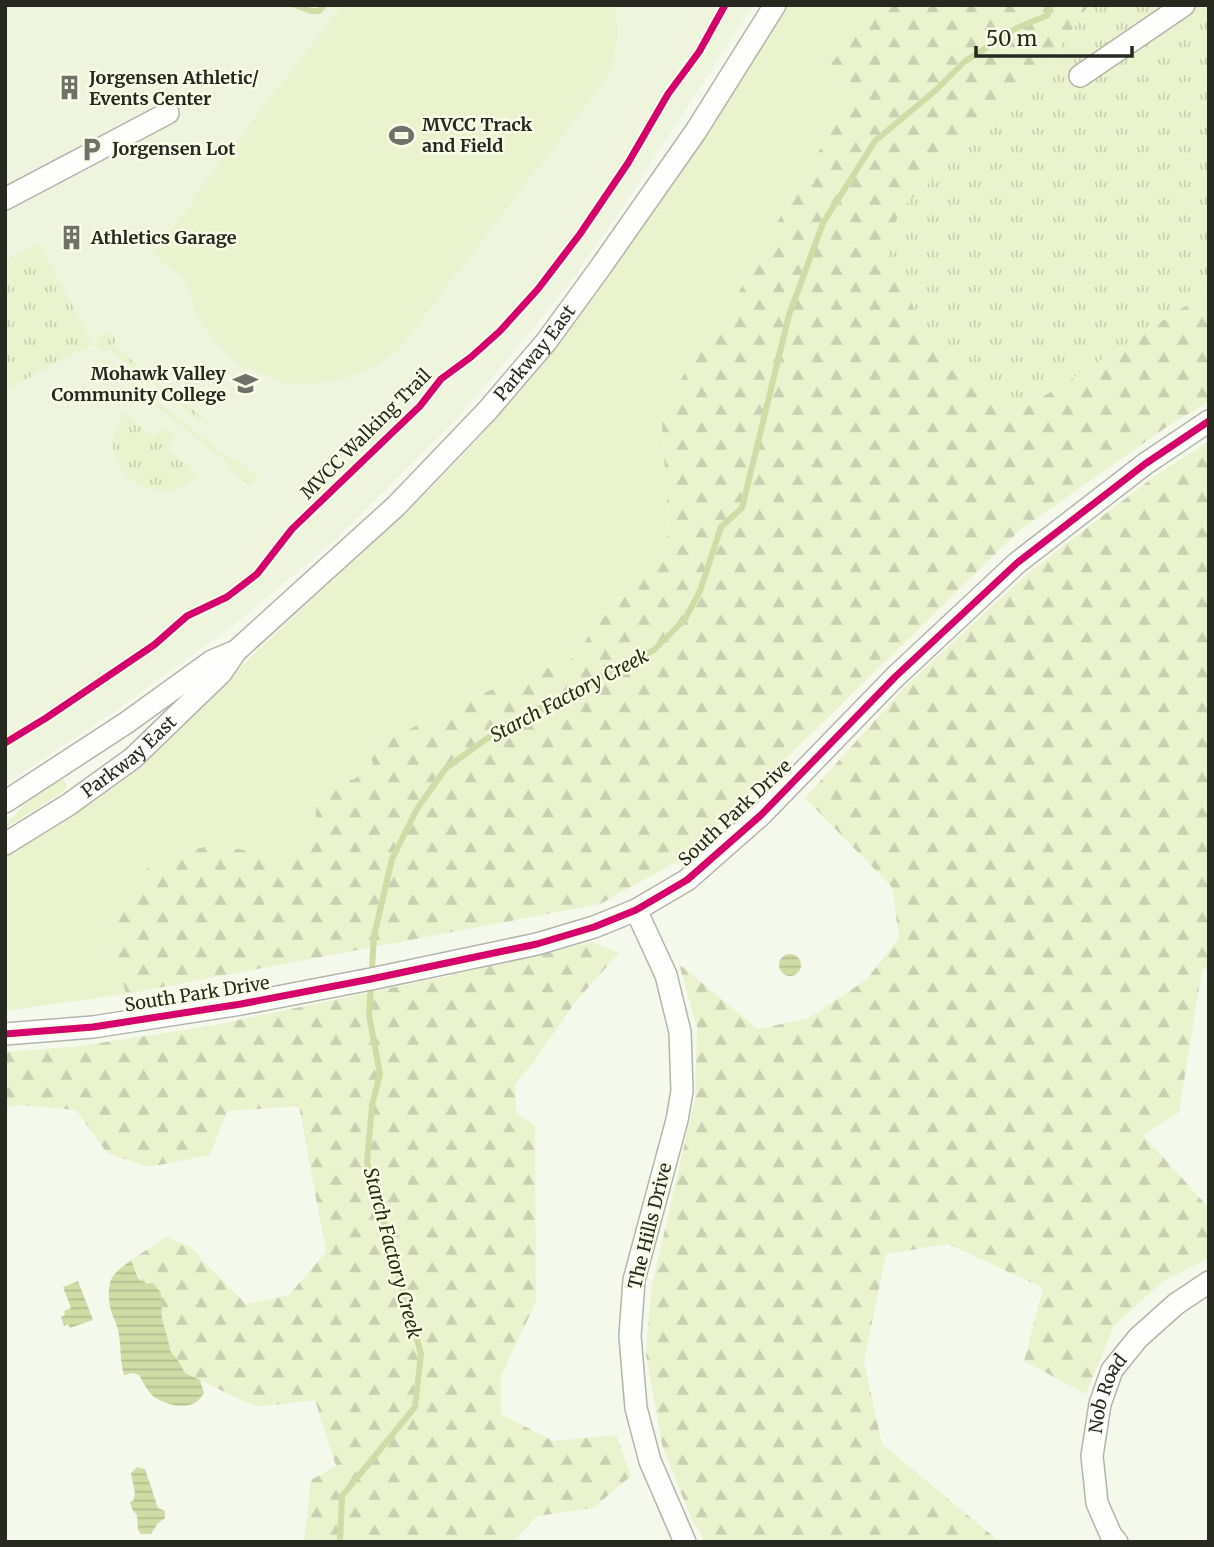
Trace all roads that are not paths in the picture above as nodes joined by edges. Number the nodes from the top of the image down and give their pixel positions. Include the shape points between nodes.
1 (775, 5) edge
2 (1184, 5) edge
3 (1080, 76) dead end
4 (168, 113) dead end
5 (5, 199) edge
6 (1209, 421) edge
7 (236, 651) junction
8 (5, 802) edge
9 (5, 844) edge
10 (636, 910) junction
11 (5, 1034) edge
12 (1209, 1282) edge
13 (685, 1542) edge
14 (1117, 1542) edge

1 - 7 street, Parkway East via 696,131 546,342 396,506
2 - 3 street
4 - 5 street
6 - 10 street, South Park Drive via 1017,563 895,677 761,815 687,880
7 - 8 street, Parkway East via 212,661
7 - 9 street, Parkway East via 220,673 132,758 68,806
10 - 11 street, South Park Drive via 537,944 371,979 93,1027
10 - 13 street, The Hills Drive via 666,975 680,1032 682,1091 635,1280 629,1336 636,1408 650,1461
12 - 14 street, Nob Road via 1138,1338 1112,1370 1100,1404 1092,1456 1097,1503

